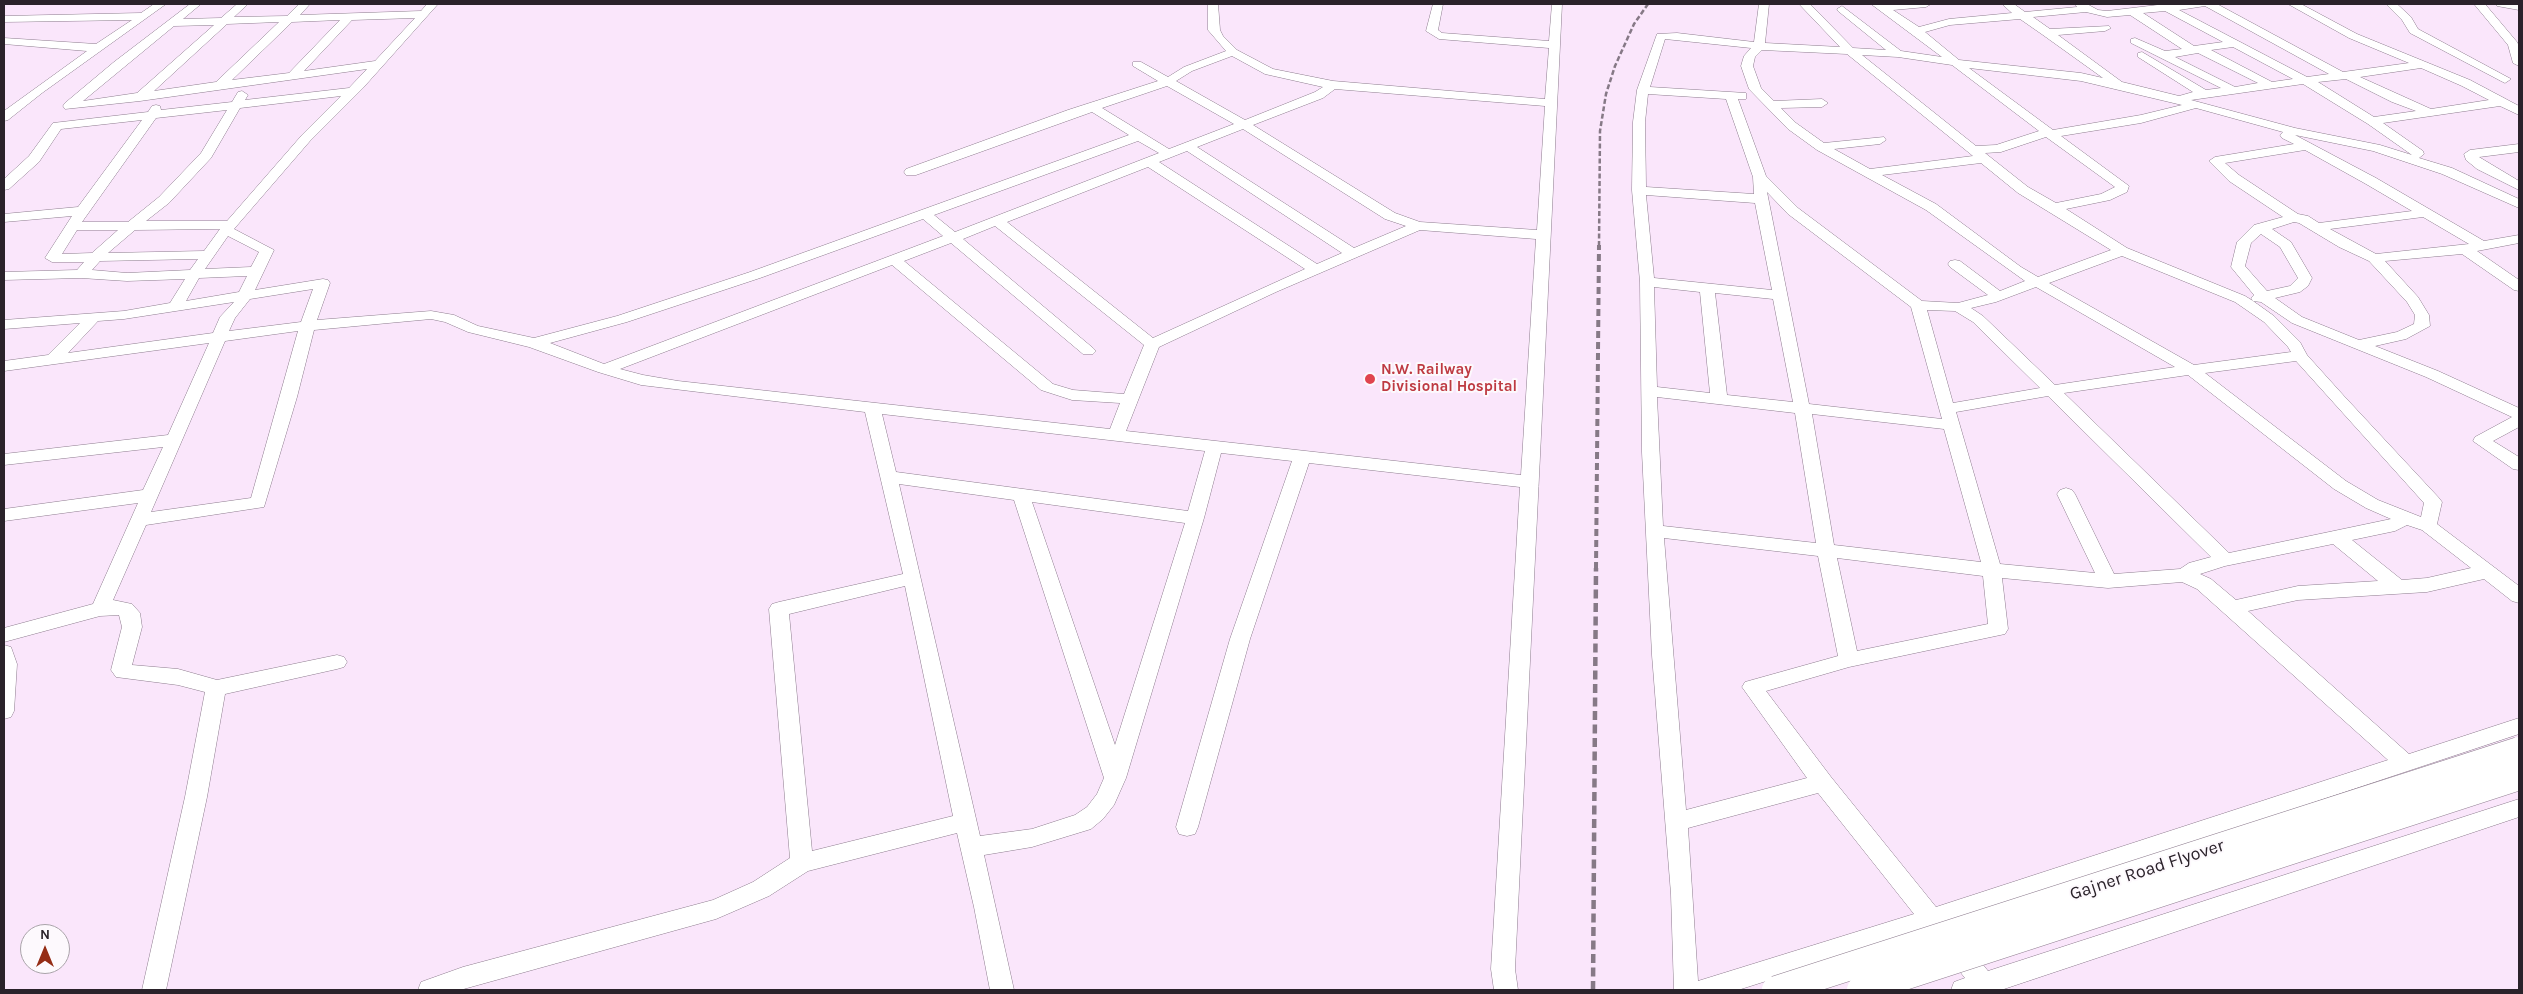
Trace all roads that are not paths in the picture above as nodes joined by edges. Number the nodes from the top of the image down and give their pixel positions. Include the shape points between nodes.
1 (161, 4) edge
2 (196, 4) edge
3 (243, 4) edge
4 (305, 4) edge
5 (1213, 4) edge
6 (1438, 4) edge
7 (1557, 4) edge
8 (1764, 4) edge
9 (1804, 4) edge
10 (1926, 4) edge
11 (2007, 4) edge
12 (2202, 4) edge
13 (2209, 4) edge
14 (2293, 4) edge
15 (2381, 4) edge
16 (2391, 4) edge
17 (2408, 4) edge
18 (2479, 4) edge
19 (2501, 4) edge
20 (1879, 6) edge
21 (2084, 7) edge
22 (2166, 7) junction
23 (2519, 7) edge
24 (2134, 8) edge
25 (428, 9) edge
26 (1842, 9) dead end
27 (2023, 15) junction
28 (144, 16) junction
29 (349, 17) junction
30 (4, 19) edge
31 (288, 19) junction
32 (224, 22) junction
33 (171, 23) junction
34 (2105, 28) dead end
35 (1917, 31) junction
36 (2047, 32) junction
37 (2268, 37) junction
38 (4, 41) edge
39 (2231, 44) junction
40 (1554, 45) junction
41 (1759, 46) junction
42 (98, 48) junction
43 (2196, 50) junction
44 (1233, 52) junction
45 (1851, 52) junction
46 (1898, 54) junction
47 (2164, 55) junction
48 (1953, 62) junction
49 (2519, 63) edge
50 (378, 64) junction
51 (1137, 64) dead end
52 (2422, 65) junction
53 (294, 74) junction
54 (2345, 75) junction
55 (2519, 77) edge
56 (2504, 79) junction
57 (251, 80) junction
58 (1170, 81) junction
59 (2305, 81) junction
60 (2466, 83) junction
61 (221, 84) junction
62 (1333, 85) junction
63 (2122, 85) junction
64 (2272, 86) junction
65 (1643, 90) junction
66 (353, 91) junction
67 (2235, 91) junction
68 (164, 93) junction
69 (1731, 96) junction
70 (140, 97) junction
71 (2200, 100) junction
72 (1765, 101) junction
73 (2501, 102) junction
74 (238, 103) junction
75 (1822, 103) dead end
76 (1551, 104) junction
77 (1096, 107) junction
78 (2519, 111) edge
79 (2429, 112) junction
80 (153, 114) junction
81 (4, 117) edge
82 (2372, 121) junction
83 (2264, 123) junction
84 (1243, 124) junction
85 (2047, 134) junction
86 (1139, 136) junction
87 (1880, 140) dead end
88 (1187, 146) junction
89 (2307, 146) junction
90 (1820, 147) junction
91 (2519, 148) edge
92 (1167, 153) junction
93 (1978, 155) junction
94 (1148, 161) junction
95 (2447, 171) junction
96 (911, 172) dead end
97 (1867, 172) junction
98 (1760, 177) junction
99 (4, 186) edge
100 (2519, 186) edge
101 (1639, 190) junction
102 (1761, 199) junction
103 (2519, 204) edge
104 (2054, 207) junction
105 (82, 211) junction
106 (2424, 213) junction
107 (925, 214) junction
108 (4, 218) edge
109 (2294, 218) junction
110 (997, 220) junction
111 (72, 226) junction
112 (1418, 226) junction
113 (132, 227) junction
114 (2317, 227) junction
115 (229, 228) junction
116 (2260, 228) junction
117 (1543, 235) junction
118 (952, 237) junction
119 (2519, 239) edge
120 (2482, 246) junction
121 (2465, 249) junction
122 (2122, 251) junction
123 (1353, 254) junction
124 (208, 255) junction
125 (93, 258) junction
126 (2374, 258) junction
127 (892, 259) junction
128 (1954, 264) dead end
129 (1316, 270) junction
130 (256, 271) junction
131 (80, 274) junction
132 (194, 275) junction
133 (4, 276) edge
134 (2038, 281) junction
135 (1647, 282) junction
136 (2519, 287) edge
137 (1707, 289) junction
138 (244, 294) junction
139 (1781, 295) junction
140 (1998, 296) junction
141 (2264, 297) junction
142 (2240, 299) junction
143 (1918, 305) junction
144 (175, 307) junction
145 (1958, 307) junction
146 (93, 318) junction
147 (4, 324) edge
148 (307, 326) junction
149 (220, 336) junction
150 (534, 343) junction
151 (1152, 344) junction
152 (2360, 344) junction
153 (1088, 351) dead end
154 (2300, 356) junction
155 (54, 358) junction
156 (6, 368) edge
157 (2190, 368) junction
158 (604, 369) junction
159 (2051, 390) junction
160 (1648, 391) junction
161 (1719, 398) junction
162 (1130, 399) junction
163 (872, 408) junction
164 (1803, 408) junction
165 (1946, 409) junction
166 (2519, 414) edge
167 (2519, 420) edge
168 (1951, 425) junction
169 (1116, 435) junction
170 (175, 440) junction
171 (1214, 447) junction
172 (1302, 457) junction
173 (4, 459) edge
174 (2519, 465) edge
175 (889, 477) junction
176 (1529, 482) junction
177 (2066, 494) dead end
178 (151, 495) junction
179 (1021, 495) junction
180 (4, 515) edge
181 (2401, 516) junction
182 (1195, 518) junction
183 (140, 520) junction
184 (2428, 526) junction
185 (1657, 531) junction
186 (2337, 538) junction
187 (1826, 550) junction
188 (2225, 560) junction
189 (1992, 570) junction
190 (2488, 571) junction
191 (2184, 575) junction
192 (913, 578) junction
193 (2108, 581) junction
194 (2400, 588) junction
195 (2519, 596) edge
196 (2232, 608) junction
197 (100, 610) junction
198 (4, 635) edge
199 (4, 652) edge
200 (1849, 660) junction
201 (337, 662) dead end
202 (216, 688) junction
203 (4, 711) edge
204 (2519, 726) edge
205 (2519, 751) edge
206 (2406, 764) junction
207 (2519, 776) edge
208 (1115, 778) junction
209 (1823, 783) junction
210 (2519, 808) edge
211 (965, 822) junction
212 (1676, 822) junction
213 (1187, 827) dead end
214 (972, 847) junction
215 (802, 863) junction
216 (1930, 919) junction
217 (1978, 988) edge
218 (154, 990) edge
219 (430, 990) edge
220 (1002, 990) edge
221 (1506, 990) edge
222 (1686, 990) edge
223 (1703, 990) edge
224 (1776, 990) edge
225 (1861, 990) edge

1 - 28 street
2 - 33 street
3 - 32 street
4 - 31 street
5 - 44 street via 1214,30
6 - 40 street via 1432,31 1439,36
7 - 40 street
8 - 41 street
9 - 45 street
10 - 20 street
11 - 27 street
12 - 22 street
13 - 37 street
14 - 52 street via 2353,36
15 - 16 street
16 - 17 street
16 - 56 street via 2414,31
18 - 49 street via 2513,44
19 - 23 street
20 - 35 street
21 - 24 street via 2103,14
21 - 27 street
22 - 24 street
22 - 39 street
24 - 43 street
25 - 29 street
25 - 50 street
26 - 46 street
27 - 35 street via 1949,22
27 - 36 street
28 - 30 street
28 - 42 street
29 - 31 street
29 - 53 street
31 - 32 street
31 - 61 street
32 - 33 street
32 - 70 street
33 - 70 street via 69,106
34 - 36 street
35 - 48 street
36 - 63 street
37 - 39 street
37 - 54 street
38 - 42 street
39 - 43 street
39 - 59 street
40 - 76 street
41 - 45 street
41 - 65 street via 1661,36
41 - 72 street via 1750,56 1747,66 1751,80
42 - 81 street
43 - 47 street
43 - 64 street
44 - 58 street via 1188,69
44 - 62 street via 1269,72
45 - 46 street
45 - 93 street
46 - 48 street
47 - 67 street
47 - 71 street via 2130,42
48 - 63 street
48 - 85 street
50 - 53 street
50 - 66 street
51 - 58 street
52 - 54 street
52 - 60 street
53 - 57 street
54 - 59 street
54 - 79 street
55 - 56 street
56 - 60 street
57 - 61 street
57 - 74 street
58 - 77 street
58 - 84 street
59 - 64 street
59 - 82 street
60 - 73 street
61 - 68 street
62 - 76 street
62 - 84 street via 1319,95
63 - 71 street via 2173,99
64 - 67 street
65 - 69 street
65 - 101 street via 1639,122
66 - 74 street
66 - 115 street via 306,138
67 - 71 street
68 - 70 street
68 - 80 street
69 - 72 street
69 - 98 street
71 - 83 street
71 - 85 street via 2141,119
72 - 75 street
72 - 90 street
73 - 78 street
73 - 79 street
74 - 80 street
74 - 113 street via 206,156 164,200
76 - 117 street
77 - 86 street
77 - 96 street
79 - 82 street
80 - 99 street via 58,126 34,159
80 - 105 street
82 - 95 street via 2400,143
83 - 89 street
83 - 95 street via 2376,148
84 - 88 street
84 - 112 street via 1376,209
85 - 93 street
85 - 104 street via 2122,186 2122,189 2105,197
86 - 92 street
86 - 107 street
87 - 90 street
88 - 92 street
88 - 123 street
89 - 106 street
89 - 109 street via 2215,161 2234,178
90 - 97 street
91 - 100 street via 2470,154 2482,166
92 - 94 street
93 - 97 street
93 - 104 street via 2023,190
94 - 110 street
94 - 129 street
95 - 103 street
97 - 134 street via 1931,207 2016,270
98 - 102 street
98 - 143 street via 1793,211
101 - 102 street
101 - 135 street
102 - 139 street
104 - 122 street
105 - 108 street
105 - 111 street
106 - 114 street
106 - 120 street
107 - 118 street
107 - 150 street via 622,319
109 - 114 street
109 - 116 street
110 - 118 street
110 - 151 street
111 - 113 street
111 - 125 street via 52,258
112 - 117 street
112 - 123 street
113 - 115 street
113 - 125 street
114 - 126 street
115 - 124 street
115 - 130 street via 267,250
116 - 141 street via 2244,242 2238,262 2242,272
116 - 141 street via 2286,245 2305,278 2295,289
117 - 176 street
118 - 127 street
118 - 153 street
119 - 120 street
120 - 121 street
121 - 126 street
121 - 136 street
122 - 134 street
122 - 142 street
123 - 129 street
124 - 125 street
124 - 132 street
125 - 131 street
126 - 152 street via 2413,300 2422,315 2422,326 2401,336
127 - 158 street
127 - 162 street via 1048,387 1072,395
128 - 140 street
129 - 151 street
130 - 132 street
130 - 138 street
131 - 132 street via 127,277
131 - 133 street
132 - 144 street
134 - 140 street
134 - 157 street
135 - 137 street
135 - 160 street
137 - 139 street
137 - 161 street
138 - 144 street
138 - 148 street via 323,283
138 - 149 street
139 - 164 street
140 - 145 street
141 - 142 street
141 - 152 street via 2297,320
142 - 154 street via 2283,332
143 - 145 street
143 - 165 street
144 - 146 street
145 - 159 street via 1978,319
146 - 147 street
146 - 155 street
148 - 149 street
148 - 150 street via 431,315
148 - 183 street via 258,503
149 - 155 street
149 - 170 street
150 - 158 street
151 - 162 street
152 - 166 street
154 - 157 street
154 - 184 street via 2433,502
155 - 156 street
157 - 159 street
157 - 181 street via 2340,485
158 - 163 street via 678,386
159 - 165 street
159 - 188 street
160 - 161 street
160 - 185 street
161 - 164 street
162 - 169 street
163 - 169 street
163 - 175 street
164 - 168 street
164 - 187 street
165 - 168 street
167 - 174 street via 2481,441
168 - 189 street
169 - 171 street
170 - 173 street
170 - 178 street
171 - 172 street
171 - 182 street
172 - 176 street
172 - 213 street via 1240,639
175 - 179 street
175 - 192 street
176 - 221 street via 1503,969
177 - 193 street
178 - 180 street
178 - 183 street
179 - 182 street
179 - 208 street
181 - 184 street
181 - 186 street via 2395,525
182 - 208 street
183 - 197 street
184 - 190 street
185 - 187 street
185 - 212 street via 1662,655
186 - 188 street
186 - 194 street
187 - 189 street
187 - 200 street
188 - 191 street
189 - 193 street
189 - 200 street via 1998,629
190 - 194 street via 2434,584
190 - 195 street
191 - 193 street
191 - 196 street via 2204,584
192 - 211 street
192 - 215 street via 779,609
194 - 196 street via 2298,593
196 - 206 street
197 - 198 street
197 - 202 street via 116,607 130,614 132,627 123,672 198,680
199 - 203 street via 7,664
200 - 209 street via 1752,687
201 - 202 street
202 - 218 street
204 - 206 street
205 - 224 main road, Gajner Road Flyover, bridge
206 - 216 street
207 - 225 main road, Gajner Road Flyover, bridge
208 - 214 street via 1106,799 1083,822 1032,838
209 - 212 street
209 - 216 street
210 - 217 street
211 - 214 street
211 - 215 street
212 - 222 street
214 - 220 street
215 - 219 street via 761,889 716,909 616,934
216 - 217 street
216 - 223 street

